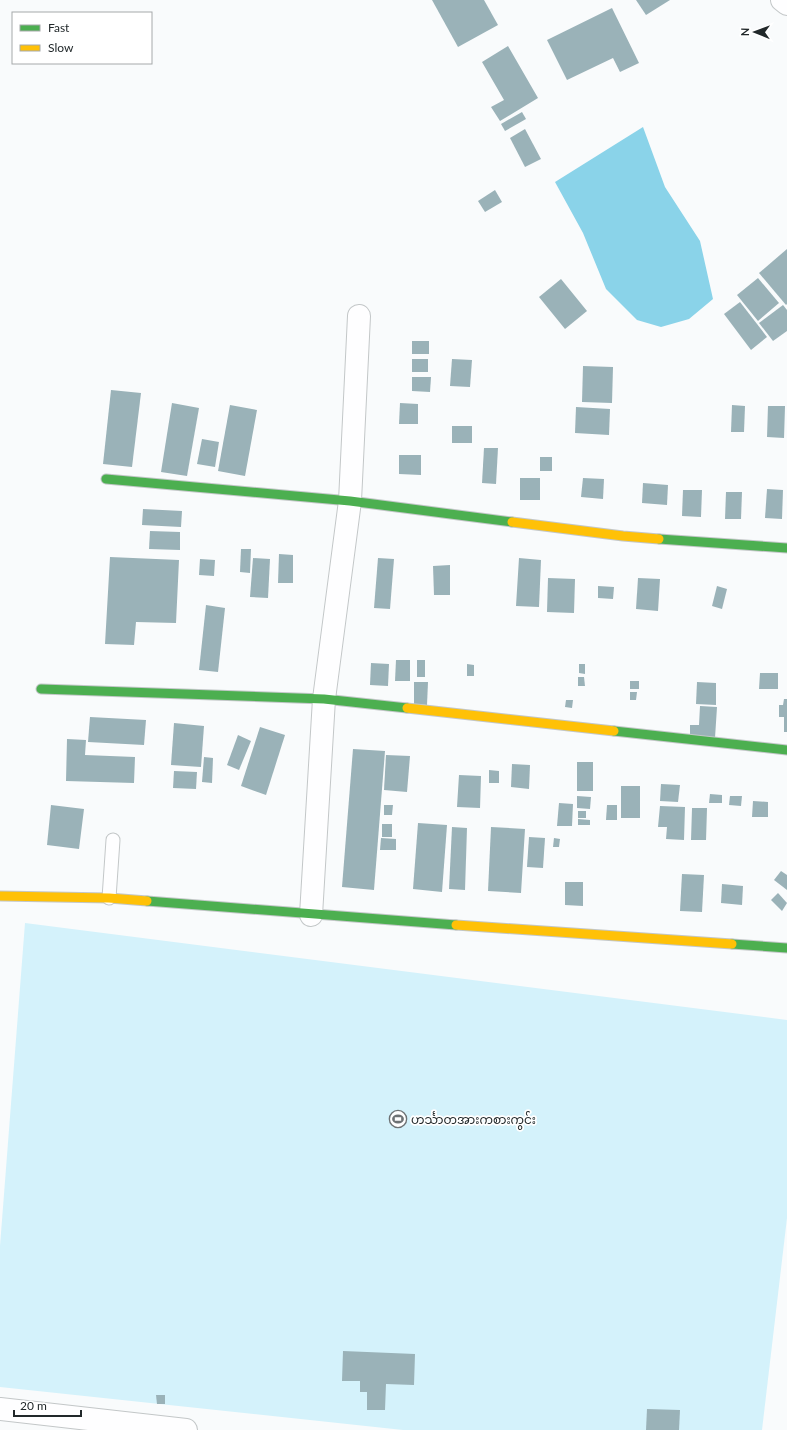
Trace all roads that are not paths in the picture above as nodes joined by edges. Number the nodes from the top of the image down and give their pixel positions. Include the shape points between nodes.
1 (782, 0) edge
2 (787, 4) edge
3 (359, 316) dead end
4 (106, 479) dead end
5 (350, 501) junction
6 (787, 548) edge
7 (41, 689) dead end
8 (324, 699) junction
9 (787, 750) edge
10 (112, 840) dead end
11 (0, 896) edge
12 (109, 898) junction
13 (311, 915) junction
14 (787, 948) edge
15 (0, 1409) edge
16 (186, 1430) edge

1 - 2 street
3 - 5 street
4 - 5 street
5 - 6 street via 623,536
5 - 8 street
7 - 8 street
8 - 9 street
8 - 13 street
10 - 12 lane
11 - 12 street
12 - 13 street
13 - 14 street
15 - 16 street

